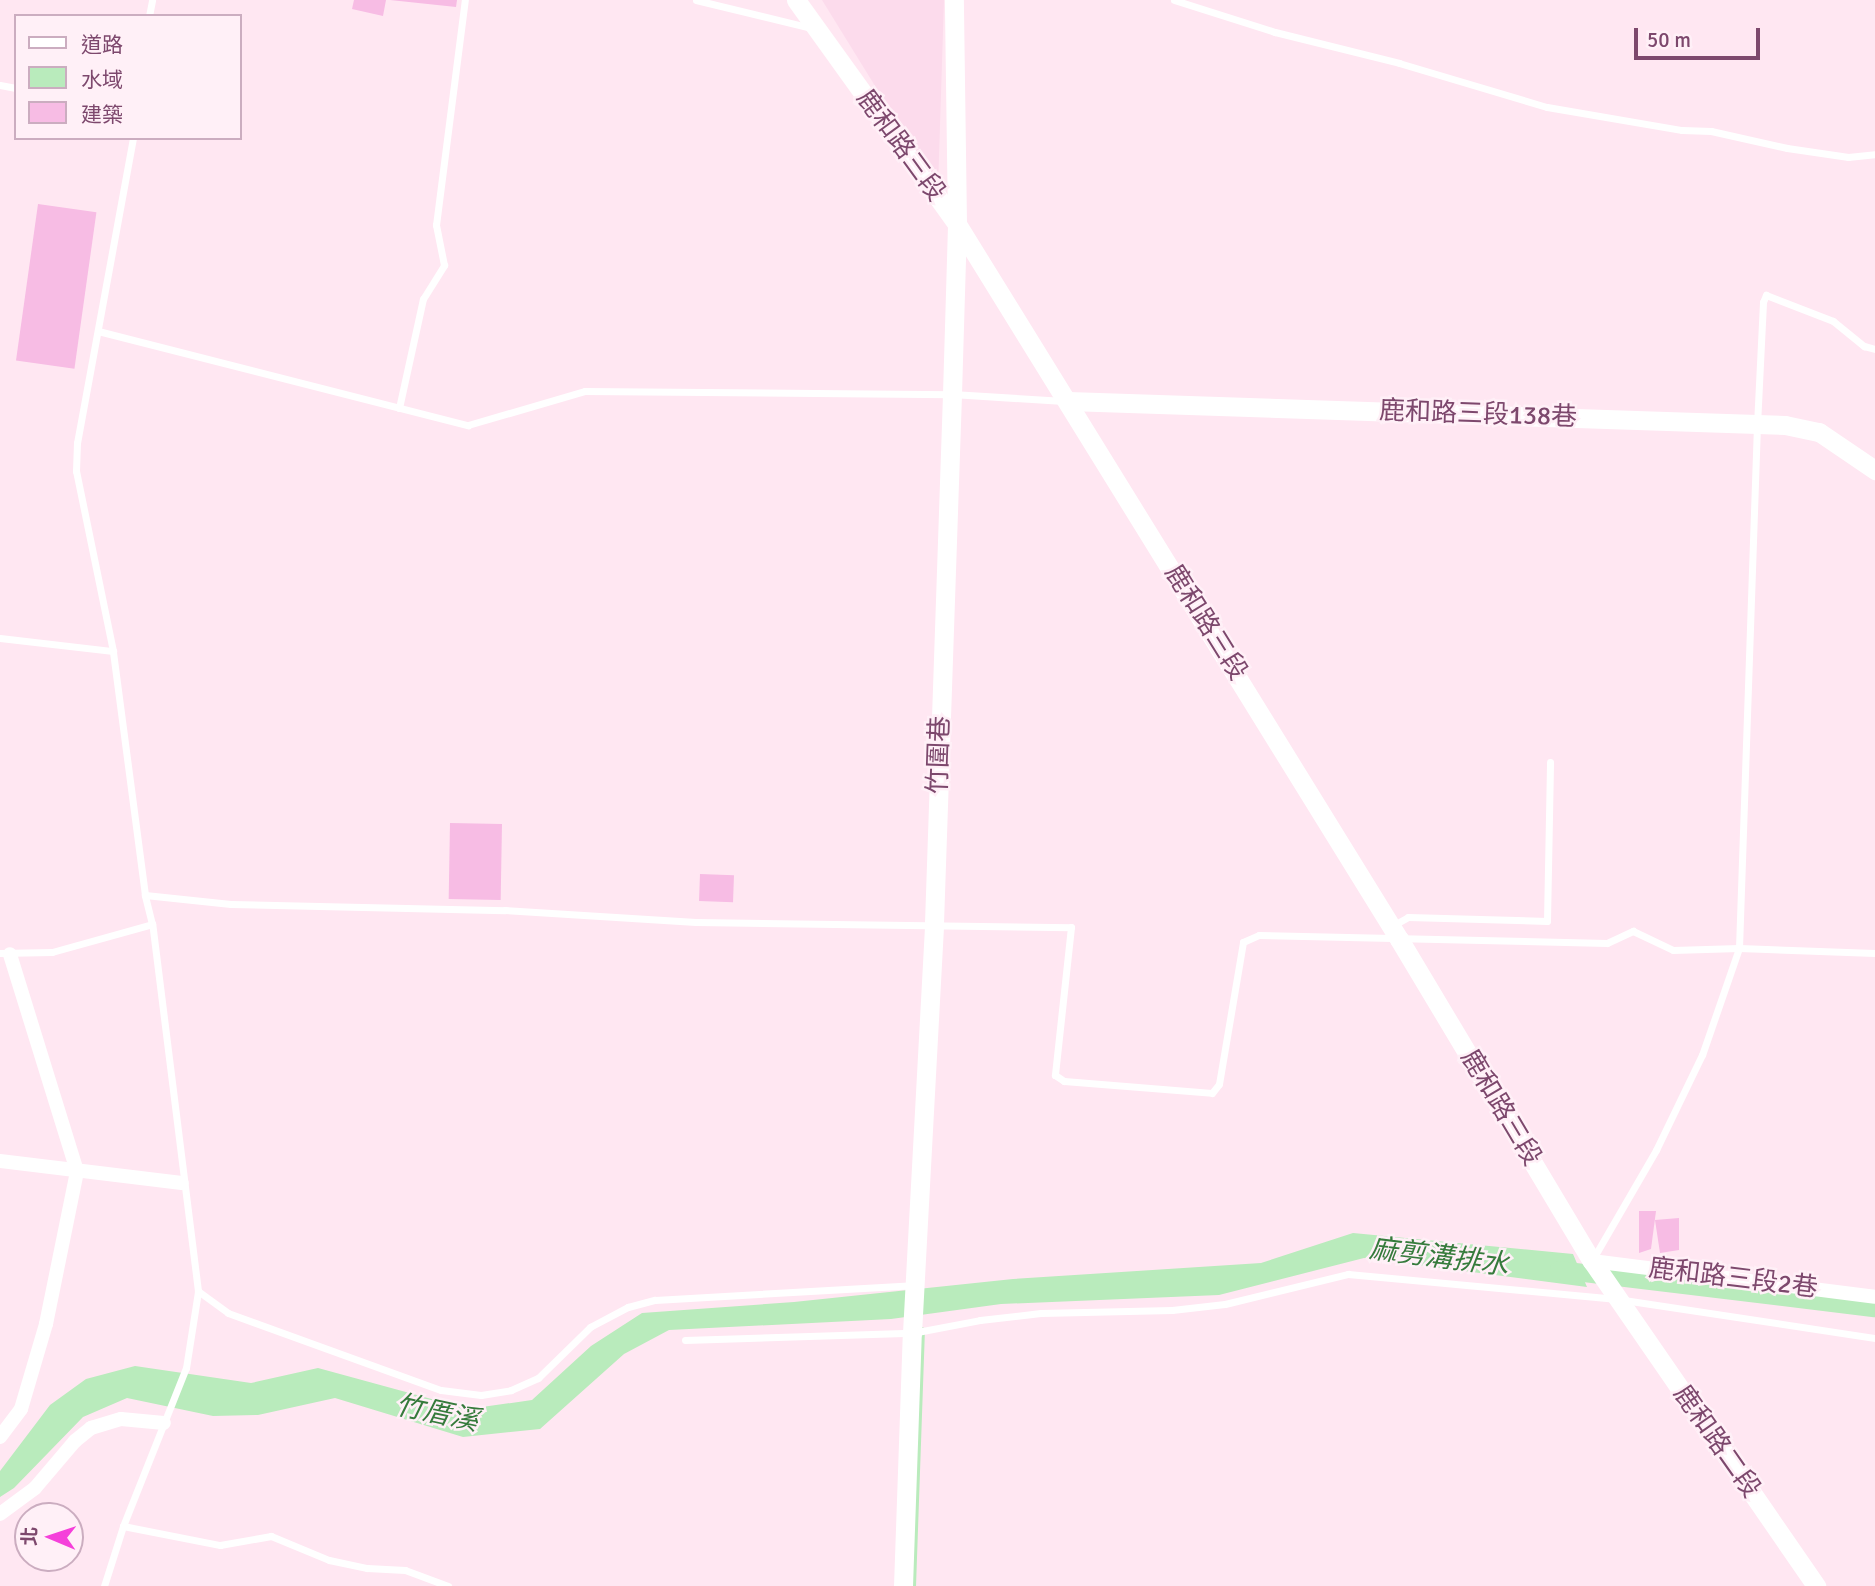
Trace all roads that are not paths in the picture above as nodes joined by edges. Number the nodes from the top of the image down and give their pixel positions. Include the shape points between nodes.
1 (465, 0) edge
2 (696, 0) edge
3 (796, 0) edge
4 (954, 0) edge
5 (1174, 0) edge
6 (815, 29) junction
7 (133, 140) edge
8 (1875, 154) edge
9 (957, 224) junction
10 (98, 331) junction
11 (1875, 349) edge
12 (952, 394) junction
13 (1068, 401) junction
14 (399, 408) junction
15 (1757, 425) junction
16 (1875, 470) edge
17 (0, 638) edge
18 (113, 651) junction
19 (1550, 762) dead end
20 (145, 895) junction
21 (934, 923) junction
22 (152, 924) junction
23 (1395, 933) junction
24 (1739, 948) junction
25 (1875, 953) edge
26 (5, 954) edge
27 (0, 1161) edge
28 (77, 1171) junction
29 (182, 1183) junction
30 (1592, 1261) junction
31 (914, 1285) junction
32 (198, 1292) junction
33 (1875, 1297) edge
34 (1617, 1299) junction
35 (912, 1333) junction
36 (1875, 1338) edge
37 (685, 1340) dead end
38 (164, 1423) junction
39 (0, 1437) edge
40 (0, 1514) edge
41 (123, 1526) junction
42 (104, 1586) edge
43 (447, 1586) edge
44 (903, 1586) edge
45 (1816, 1586) edge

1 - 14 lane via 436,225 444,265 424,299
2 - 6 lane
3 - 6 street, 鹿和路三段
4 - 9 street, 竹圍巷
5 - 8 lane via 1548,107 1711,131 1787,148 1848,156
6 - 9 street, 鹿和路三段
7 - 10 lane
9 - 12 street, 竹圍巷
9 - 13 street, 鹿和路三段
10 - 14 lane
10 - 18 lane via 76,471
11 - 15 lane via 1864,346 1833,321 1766,295
12 - 13 lane
12 - 14 lane via 585,391 468,425
12 - 21 street, 竹圍巷
13 - 15 street, 鹿和路三段138巷
13 - 23 street, 鹿和路三段
15 - 16 street, 鹿和路三段138巷 via 1819,432
15 - 24 lane
17 - 18 lane
18 - 20 lane
19 - 23 lane via 1547,921 1408,917
20 - 21 lane via 231,904 505,909 696,922
20 - 22 lane
21 - 23 lane via 1071,927 1055,1074 1063,1081 1212,1093 1219,1084 1243,942 1259,935
21 - 31 street, 竹圍巷
22 - 26 lane via 52,951
22 - 29 lane
23 - 24 lane via 1607,943 1633,931 1673,950
23 - 30 street, 鹿和路三段
24 - 25 lane
24 - 30 lane via 1702,1055 1656,1150
26 - 28 street
27 - 28 street
28 - 29 street
28 - 39 street via 46,1324 21,1409
29 - 32 lane
30 - 33 street, 鹿和路三段2巷
30 - 34 street, 鹿和路三段
31 - 32 lane via 655,1300 628,1307 590,1327 531,1381 481,1395 442,1391 228,1313
31 - 35 street, 竹圍巷
32 - 38 lane via 186,1368
34 - 35 lane via 1348,1274 1225,1304 1041,1313
34 - 36 lane
34 - 45 street, 鹿和路二段
35 - 37 lane
35 - 44 street, 竹圍巷
38 - 40 street via 121,1419 91,1428 34,1488
38 - 41 lane
41 - 42 lane
41 - 43 lane via 220,1545 271,1536 329,1560 405,1570

